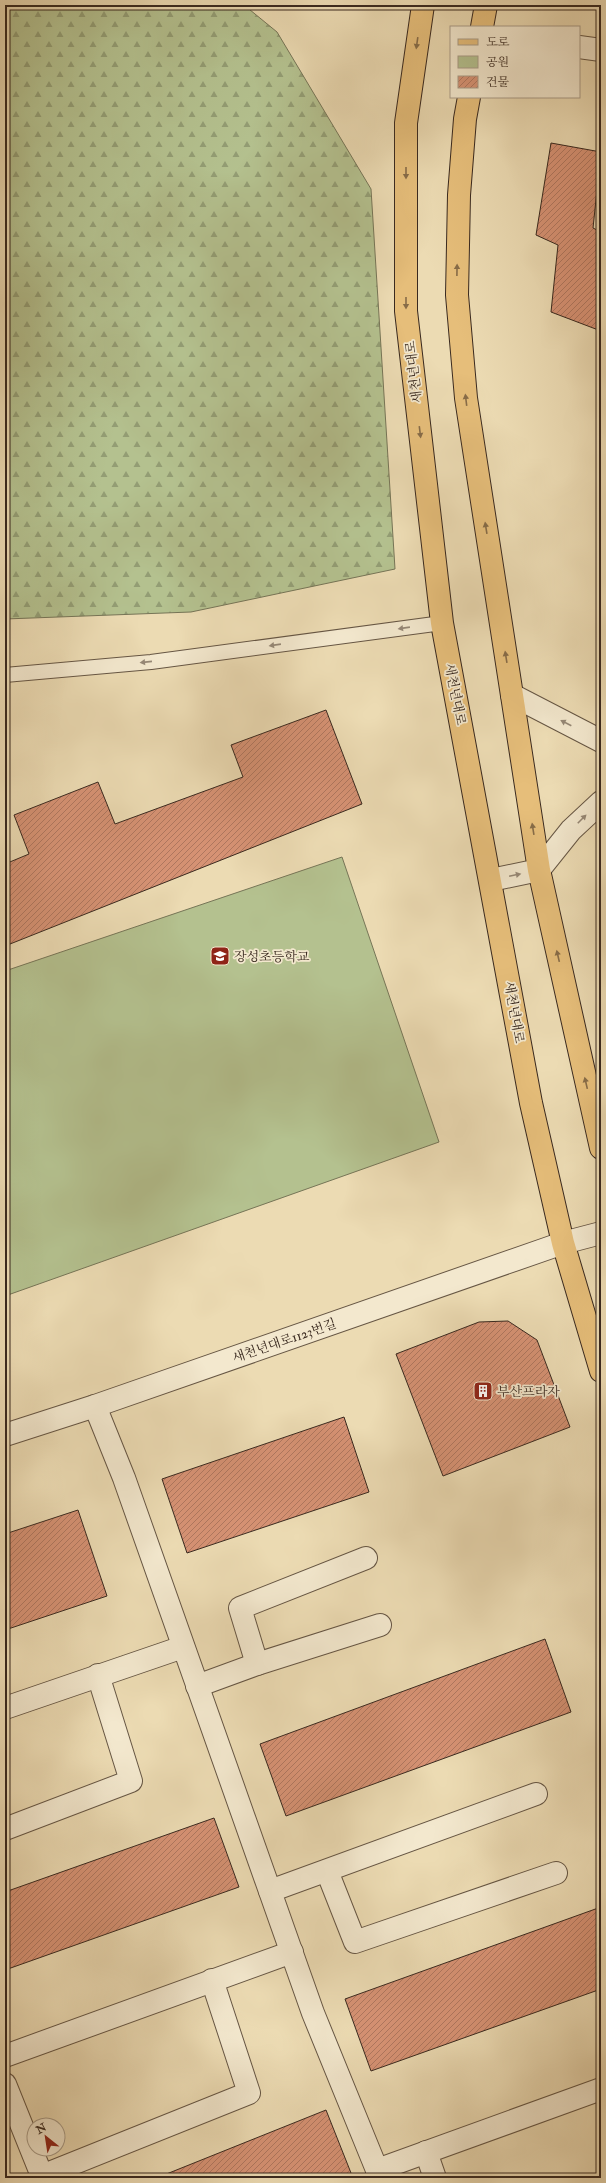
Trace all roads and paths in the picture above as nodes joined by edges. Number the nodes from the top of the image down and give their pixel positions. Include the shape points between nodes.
1 (423, 5) edge
2 (486, 5) edge
3 (482, 26) edge
4 (580, 47) edge
5 (601, 50) edge
6 (469, 98) edge
7 (442, 623) junction
8 (5, 675) edge
9 (512, 696) junction
10 (601, 741) edge
11 (601, 802) edge
12 (539, 870) junction
13 (491, 880) junction
14 (601, 1148) edge
15 (601, 1233) edge
16 (563, 1243) junction
17 (601, 1371) edge
18 (95, 1406) junction
19 (5, 1435) edge
20 (366, 1558) dead end
21 (380, 1625) dead end
22 (183, 1647) junction
23 (257, 1664) junction
24 (98, 1675) junction
25 (197, 1686) junction
26 (5, 1708) edge
27 (536, 1794) dead end
28 (5, 1829) edge
29 (327, 1870) junction
30 (556, 1873) dead end
31 (270, 1891) junction
32 (292, 1952) junction
33 (212, 1980) junction
34 (5, 2056) edge
35 (5, 2084) edge
36 (601, 2089) edge
37 (426, 2152) junction
38 (377, 2174) edge
39 (435, 2178) edge

1 -> 7 main road, 새천년대로 via 406,123 406,311
2 - 3 main road
4 - 5 street
9 -> 6 main road via 466,398 457,295 459,195
7 -> 8 lane via 151,662
7 - 13 main road, 새천년대로
10 -> 9 street
12 -> 9 main road
12 -> 11 street via 571,830
13 -> 12 street
14 -> 12 main road
13 - 16 main road, 새천년대로 via 531,1103
15 - 16 street, 새천년대로1123번길
16 - 17 main road, 새천년대로
16 - 18 street, 새천년대로1123번길
18 - 19 street, 새천년대로1123번길
18 - 22 street via 124,1478
20 - 23 street via 240,1608
21 - 23 street
22 - 24 street
22 - 25 street
23 - 25 street
24 - 26 street
24 - 28 street via 131,1781
25 - 31 street
27 - 29 street
29 - 30 street via 355,1942
29 - 31 street
31 - 32 street
32 - 33 street
32 - 38 street via 313,2013
33 - 34 street
33 - 35 street via 249,2093 42,2176
36 - 37 street
37 - 38 street
37 - 39 street

